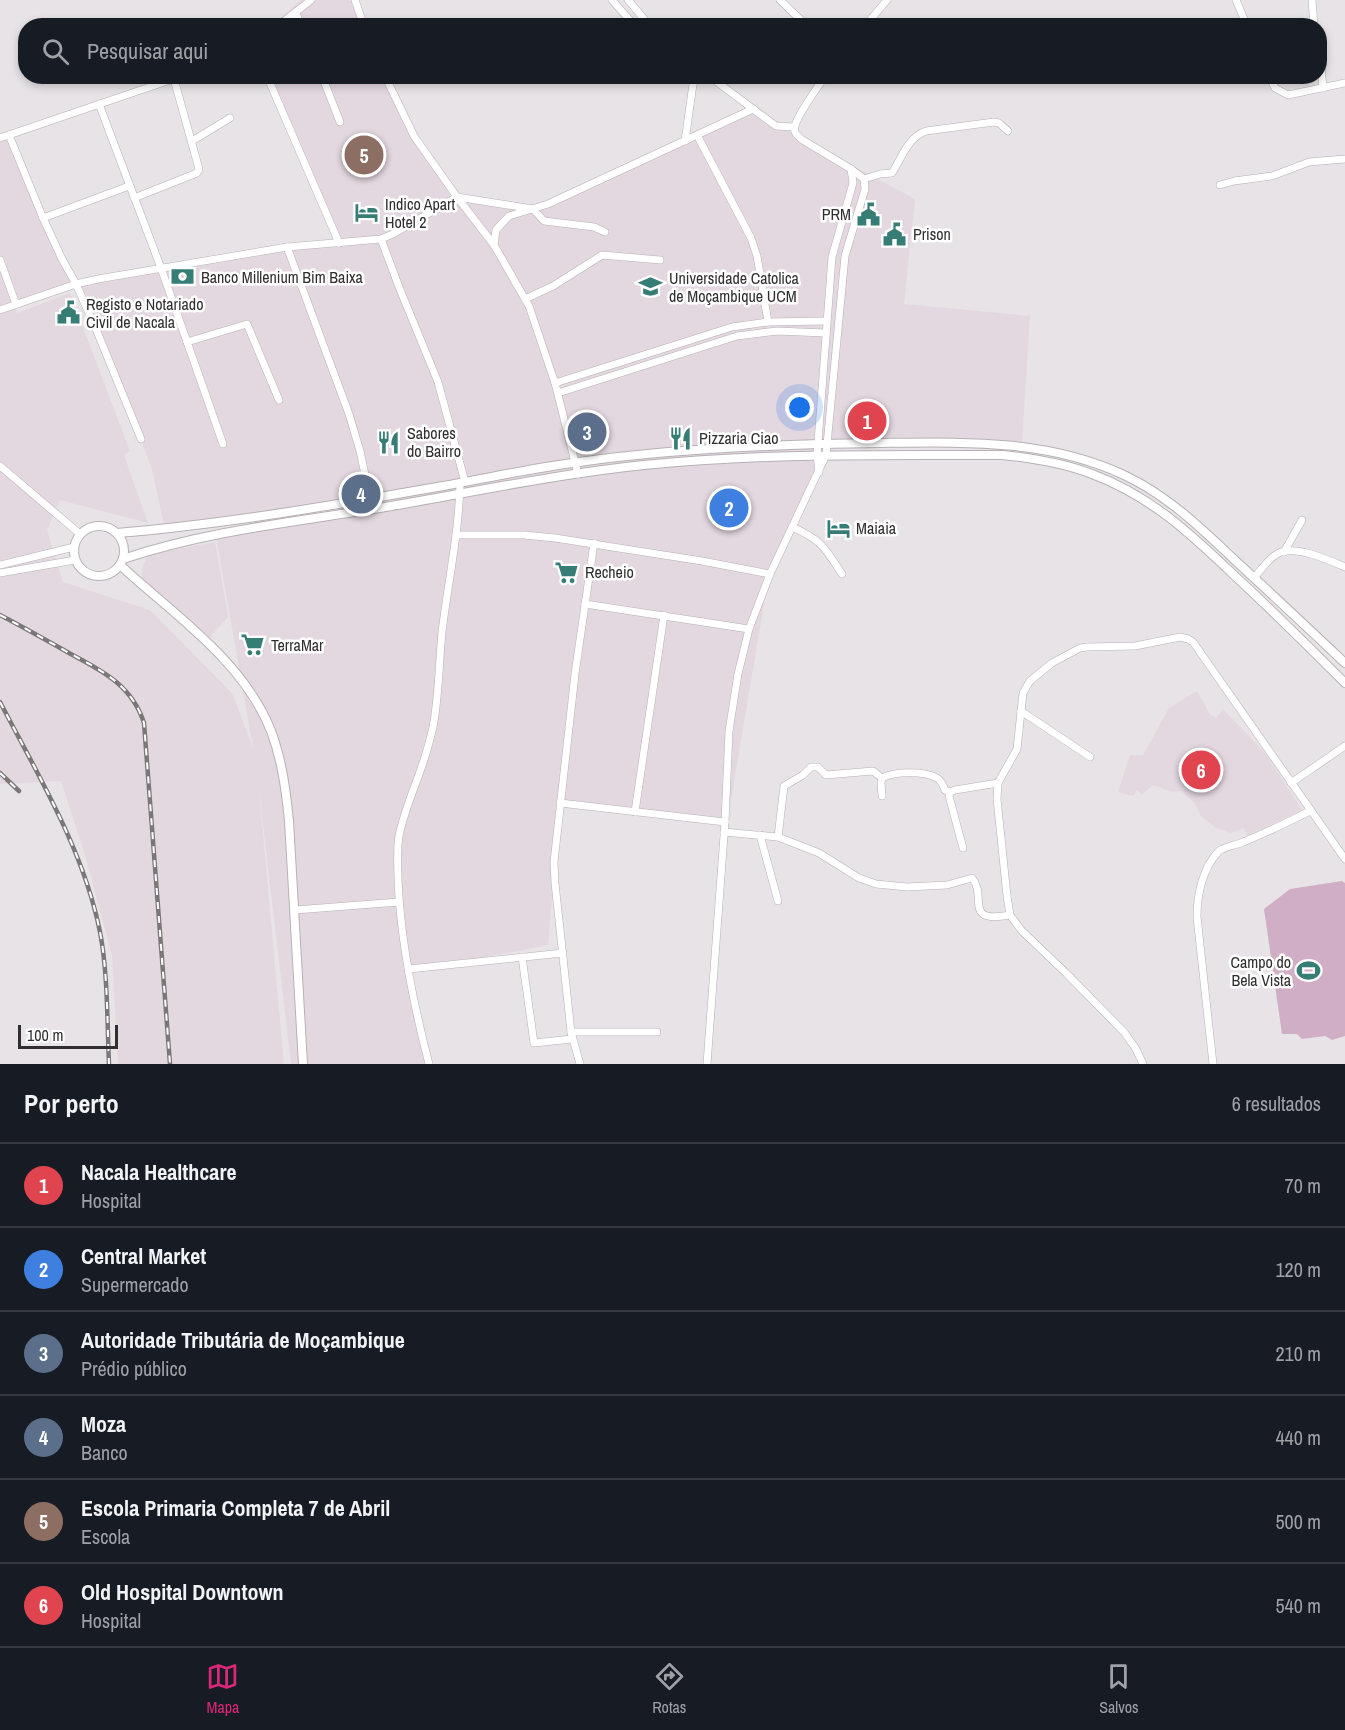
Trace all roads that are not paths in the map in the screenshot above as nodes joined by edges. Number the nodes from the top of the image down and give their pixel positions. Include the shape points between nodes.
1 (311, 0) edge
2 (355, 0) edge
3 (612, 0) edge
4 (780, 0) edge
5 (887, 0) edge
6 (1236, 0) edge
7 (1312, 0) edge
8 (629, 1) edge
9 (296, 13) junction
10 (289, 18) edge
11 (298, 18) edge
12 (361, 18) edge
13 (627, 18) edge
14 (643, 18) edge
15 (799, 18) edge
16 (872, 18) edge
17 (1244, 18) edge
18 (1313, 18) edge
19 (1345, 82) edge
20 (162, 84) edge
21 (175, 84) edge
22 (270, 84) edge
23 (325, 84) edge
24 (389, 84) edge
25 (693, 84) edge
26 (720, 84) edge
27 (820, 84) edge
28 (1273, 84) edge
29 (1323, 84) edge
30 (1323, 88) junction
31 (99, 104) junction
32 (753, 109) junction
33 (230, 118) dead end
34 (340, 122) dead end
35 (794, 127) junction
36 (1008, 130) dead end
37 (9, 135) junction
38 (697, 135) junction
39 (0, 138) edge
40 (192, 141) junction
41 (685, 141) junction
42 (1345, 159) edge
43 (851, 169) junction
44 (864, 179) junction
45 (1220, 185) dead end
46 (129, 186) junction
47 (457, 197) junction
48 (134, 198) junction
49 (533, 209) junction
50 (43, 218) junction
51 (605, 232) dead end
52 (381, 239) junction
53 (339, 243) junction
54 (494, 245) junction
55 (287, 247) junction
56 (0, 260) edge
57 (660, 260) dead end
58 (161, 268) junction
59 (76, 284) junction
60 (525, 299) junction
61 (16, 304) junction
62 (0, 310) edge
63 (826, 321) junction
64 (768, 322) junction
65 (825, 333) junction
66 (187, 342) junction
67 (555, 383) junction
68 (558, 393) junction
69 (279, 400) dead end
70 (141, 439) dead end
71 (224, 444) dead end
72 (818, 444) junction
73 (828, 444) junction
74 (816, 455) junction
75 (826, 455) junction
76 (576, 462) junction
77 (0, 466) edge
78 (819, 472) junction
79 (578, 474) junction
80 (462, 482) junction
81 (459, 494) junction
82 (370, 498) junction
83 (265, 515) junction
84 (1302, 520) dead end
85 (266, 526) junction
86 (792, 527) junction
87 (117, 533) junction
88 (80, 534) junction
89 (456, 535) junction
90 (594, 543) junction
91 (74, 547) junction
92 (1284, 552) junction
93 (75, 560) junction
94 (121, 562) junction
95 (0, 566) edge
96 (1345, 567) edge
97 (0, 573) edge
98 (770, 574) junction
99 (842, 574) dead end
100 (1254, 578) junction
101 (585, 604) junction
102 (664, 615) junction
103 (749, 628) junction
104 (1345, 663) edge
105 (1345, 682) edge
106 (1021, 711) junction
107 (1345, 746) edge
108 (1090, 758) dead end
109 (882, 778) junction
110 (998, 783) junction
111 (1291, 783) junction
112 (950, 792) junction
113 (882, 796) dead end
114 (560, 803) junction
115 (1310, 811) junction
116 (635, 812) junction
117 (724, 822) junction
118 (724, 832) junction
119 (760, 835) junction
120 (778, 837) junction
121 (963, 848) dead end
122 (1345, 859) edge
123 (399, 902) junction
124 (778, 902) dead end
125 (295, 910) junction
126 (1010, 915) junction
127 (563, 953) junction
128 (522, 957) junction
129 (409, 969) junction
130 (657, 1032) dead end
131 (572, 1036) junction
132 (303, 1064) edge
133 (429, 1064) edge
134 (580, 1064) edge
135 (707, 1064) edge
136 (1143, 1064) edge
137 (1213, 1064) edge

1 - 9 street
2 - 12 street
3 - 13 street
4 - 15 street
5 - 16 street
6 - 17 street
7 - 18 street
8 - 14 street
9 - 10 street
9 - 11 street
19 - 30 street
20 - 31 street
21 - 40 street
22 - 53 street
23 - 34 street
24 - 47 street via 414,136
25 - 41 street
26 - 32 street
27 - 35 street
28 - 30 street via 1288,95
29 - 30 street
31 - 37 street
31 - 46 street
32 - 35 street via 776,126
32 - 38 street
33 - 40 street
35 - 43 street via 801,139
36 - 44 street via 994,122 919,133 892,173
37 - 39 street
37 - 50 street
38 - 41 street
38 - 64 street via 751,238
40 - 48 street via 197,172
41 - 49 street
42 - 45 street via 1309,162 1272,176
43 - 44 street
43 - 63 street via 853,183 832,257
44 - 73 street via 865,189 845,256
46 - 48 street
46 - 50 street
47 - 49 street
47 - 52 street
47 - 54 street
48 - 58 street
49 - 51 street via 544,221
49 - 54 street via 503,220 496,230
50 - 59 street
52 - 53 street
52 - 80 street via 438,382
53 - 55 street
54 - 60 street
55 - 58 street
55 - 82 street via 350,414
56 - 61 street
57 - 60 street via 602,255
58 - 59 street
58 - 66 street
59 - 61 street
59 - 70 street
60 - 67 street
61 - 62 street
63 - 64 street
63 - 65 street
64 - 67 street via 732,327
65 - 68 street via 777,331 737,336
65 - 72 street
66 - 69 street via 247,324
66 - 71 street
67 - 68 street
68 - 76 street
72 - 73 main road
72 - 74 street
72 - 76 main road via 716,448
73 - 75 street
73 - 100 main road via 1018,445 1082,458 1159,495
74 - 75 main road
74 - 78 street
74 - 79 main road via 724,458
75 - 78 street
75 - 105 main road via 1012,456 1064,465 1112,482 1158,508 1185,530
76 - 79 street
76 - 80 main road
77 - 88 street
78 - 86 street
79 - 81 main road
80 - 81 street
80 - 82 main road
81 - 85 main road
81 - 89 street
82 - 83 main road
83 - 85 main road
83 - 87 main road
84 - 92 street
85 - 94 main road via 158,548
86 - 98 street
86 - 99 street via 820,542
87 - 88 main road via 96,525
87 - 94 main road via 124,545
88 - 91 main road
89 - 90 street via 524,535
89 - 123 street via 433,726 399,832
90 - 98 street
90 - 101 street
91 - 93 main road
91 - 95 street
92 - 96 street via 1313,554
92 - 100 street via 1276,554
93 - 94 main road via 85,572 98,576 108,574
93 - 97 street
94 - 125 main road via 219,653 252,696 270,729 285,783
98 - 103 street
100 - 104 main road
101 - 102 street
101 - 114 street
102 - 103 street
102 - 116 street
103 - 117 street via 730,722
106 - 108 street
106 - 110 street via 1015,755
106 - 111 street via 1023,693 1030,681 1080,648 1188,639
107 - 111 street
109 - 112 street via 906,773 936,777
109 - 113 street
109 - 120 street via 873,771 826,775 818,767 811,767 784,786
110 - 112 street
110 - 126 street
111 - 115 street
112 - 121 street
114 - 116 street
114 - 127 street via 554,862
115 - 122 street
115 - 137 street via 1224,848 1206,870 1197,917
116 - 117 street
117 - 118 street
118 - 119 street
118 - 135 street
119 - 120 street
119 - 124 street
120 - 126 street via 819,853 876,884 947,885 972,878 980,911 985,916
123 - 125 street
123 - 129 street
125 - 132 main road
126 - 136 street via 1124,1032
127 - 128 street
127 - 131 street
128 - 129 street
128 - 131 street via 534,1043
129 - 133 street
130 - 131 street
131 - 134 street

